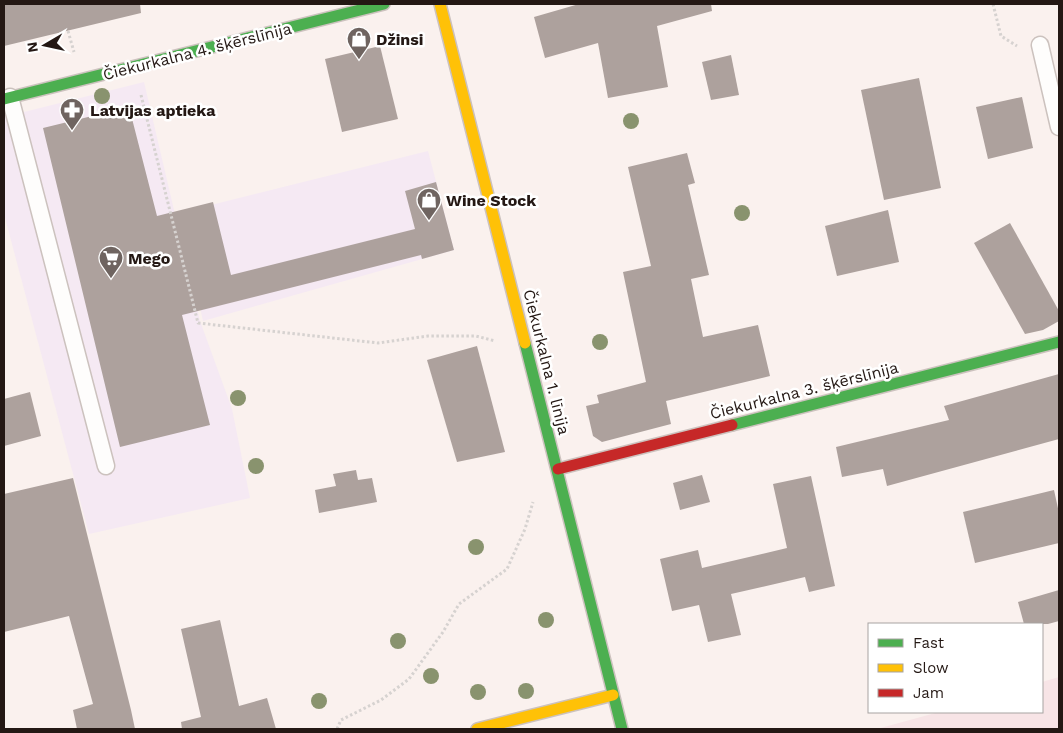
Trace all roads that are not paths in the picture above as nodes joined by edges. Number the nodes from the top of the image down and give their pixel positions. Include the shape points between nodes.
1 (384, 4) edge
2 (440, 4) edge
3 (1040, 45) dead end
4 (7, 98) edge
5 (1059, 127) edge
6 (1059, 342) edge
7 (106, 466) dead end
8 (558, 469) junction
9 (613, 695) junction
10 (477, 729) edge
11 (622, 729) edge

1 - 4 street, Čiekurkalna 4. šķērslīnija
2 - 8 street, Čiekurkalna 1. līnija
3 - 5 lane
4 - 7 lane, Čiekurkalna 4. šķērslīnija
6 - 8 street, Čiekurkalna 3. šķērslīnija
8 - 9 street, Čiekurkalna 1. līnija
9 - 10 street
9 - 11 street, Čiekurkalna 1. līnija

